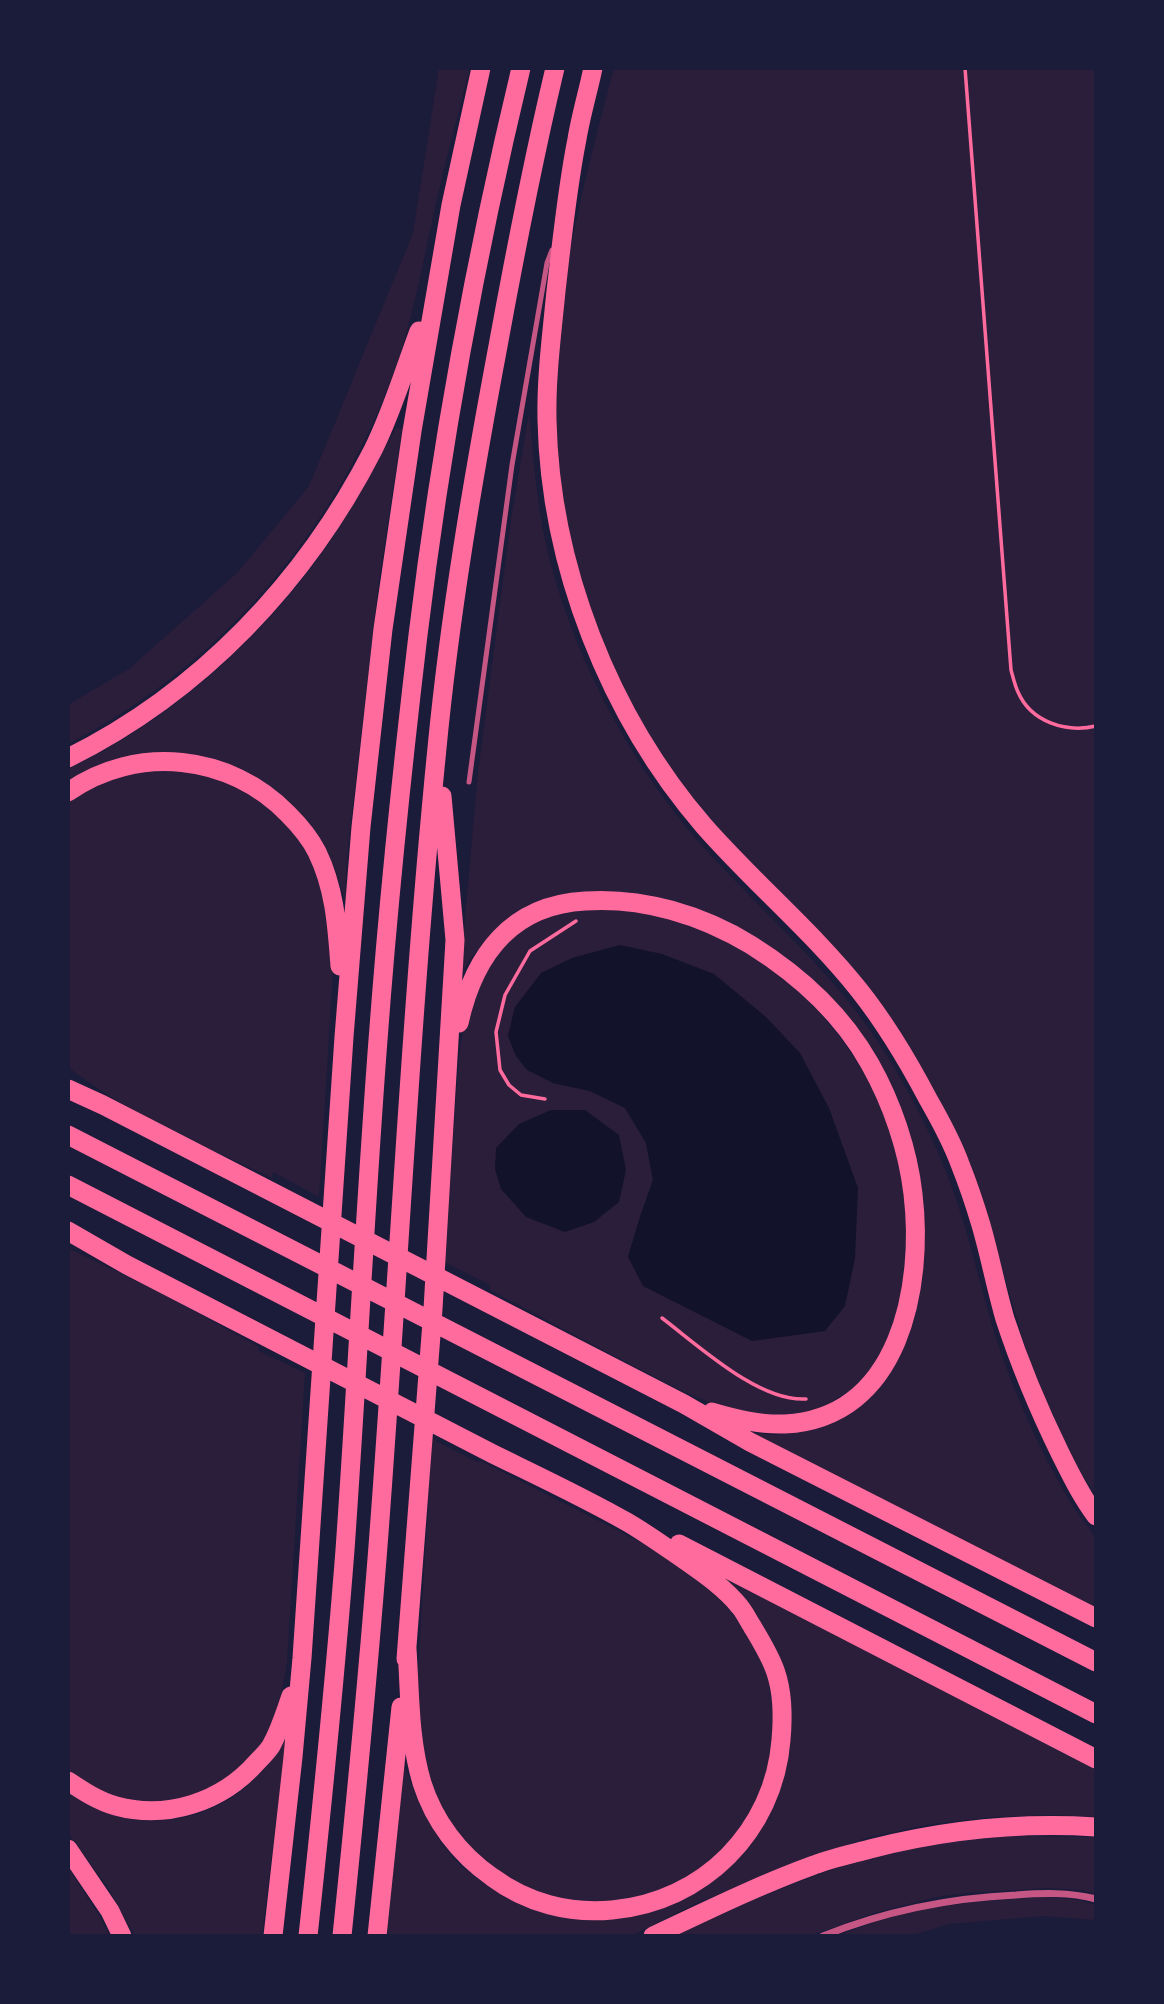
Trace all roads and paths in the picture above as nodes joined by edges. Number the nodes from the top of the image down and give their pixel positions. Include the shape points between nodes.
1 (481, 68) edge
2 (522, 68) edge
3 (555, 68) edge
4 (593, 68) edge
5 (965, 68) edge
6 (565, 217) junction
7 (436, 284) junction
8 (1096, 726) edge
9 (437, 746) junction
10 (68, 758) edge
11 (469, 782) dead end
12 (68, 792) edge
13 (586, 918) dead end
14 (344, 1037) junction
15 (68, 1076) edge
16 (447, 1085) junction
17 (68, 1089) edge
18 (545, 1099) dead end
19 (103, 1105) junction
20 (68, 1135) edge
21 (68, 1185) edge
22 (68, 1231) edge
23 (68, 1241) edge
24 (127, 1265) junction
25 (662, 1318) dead end
26 (807, 1399) dead end
27 (684, 1404) junction
28 (1096, 1516) edge
29 (627, 1522) junction
30 (1096, 1618) edge
31 (407, 1649) junction
32 (302, 1658) junction
33 (1096, 1662) edge
34 (1096, 1714) edge
35 (1096, 1759) edge
36 (68, 1781) edge
37 (1096, 1827) edge
38 (68, 1849) edge
39 (1096, 1899) edge
40 (122, 1936) edge
41 (273, 1936) edge
42 (308, 1936) edge
43 (342, 1936) edge
44 (377, 1936) edge
45 (653, 1936) edge
46 (823, 1936) edge

1 - 7 highway
2 - 42 highway via 464,333 418,633 379,1027 345,1553
3 - 9 highway via 480,439
4 - 6 highway
5 - 8 path via 1012,670 1018,694 1034,713 1068,729
6 - 11 lane via 548,263 512,465
6 - 28 highway via 547,419 560,532 592,636 635,726 670,781 712,834 859,990 899,1044 959,1159 1005,1319 1041,1416
7 - 10 highway via 374,448 347,498 295,574 260,614 191,678 147,711
7 - 14 highway via 383,629
9 - 16 highway via 455,940
9 - 43 highway via 411,1042 361,1762
12 - 14 highway via 88,779 122,768 184,762 239,778 279,804 315,849 328,879 337,917
13 - 18 path via 530,951 505,995 496,1032 500,1070 509,1085 522,1095
14 - 32 highway
15 - 19 highway
16 - 27 highway via 464,1000 487,953 507,929 528,915 574,901 644,904 709,923 774,959 841,1022 869,1063 891,1108 913,1192 915,1264 897,1343 872,1382 855,1398 803,1422 755,1422
16 - 31 highway
17 - 19 highway
19 - 27 highway
20 - 33 highway
21 - 34 highway
22 - 24 highway
23 - 24 highway
24 - 29 highway
25 - 26 path via 764,1391
27 - 30 highway
29 - 31 highway via 705,1575 740,1607 776,1674 783,1714 780,1760 768,1798 746,1836 697,1882 663,1899 594,1912 535,1901 477,1867 436,1816 422,1783 413,1741
29 - 35 highway via 665,1537
31 - 44 highway
32 - 36 highway via 270,1748 247,1774 214,1796 174,1809 140,1811 113,1806
32 - 41 highway
37 - 45 highway via 1013,1826 909,1839 815,1864
38 - 40 highway
39 - 46 street via 1046,1893 954,1900 868,1919

